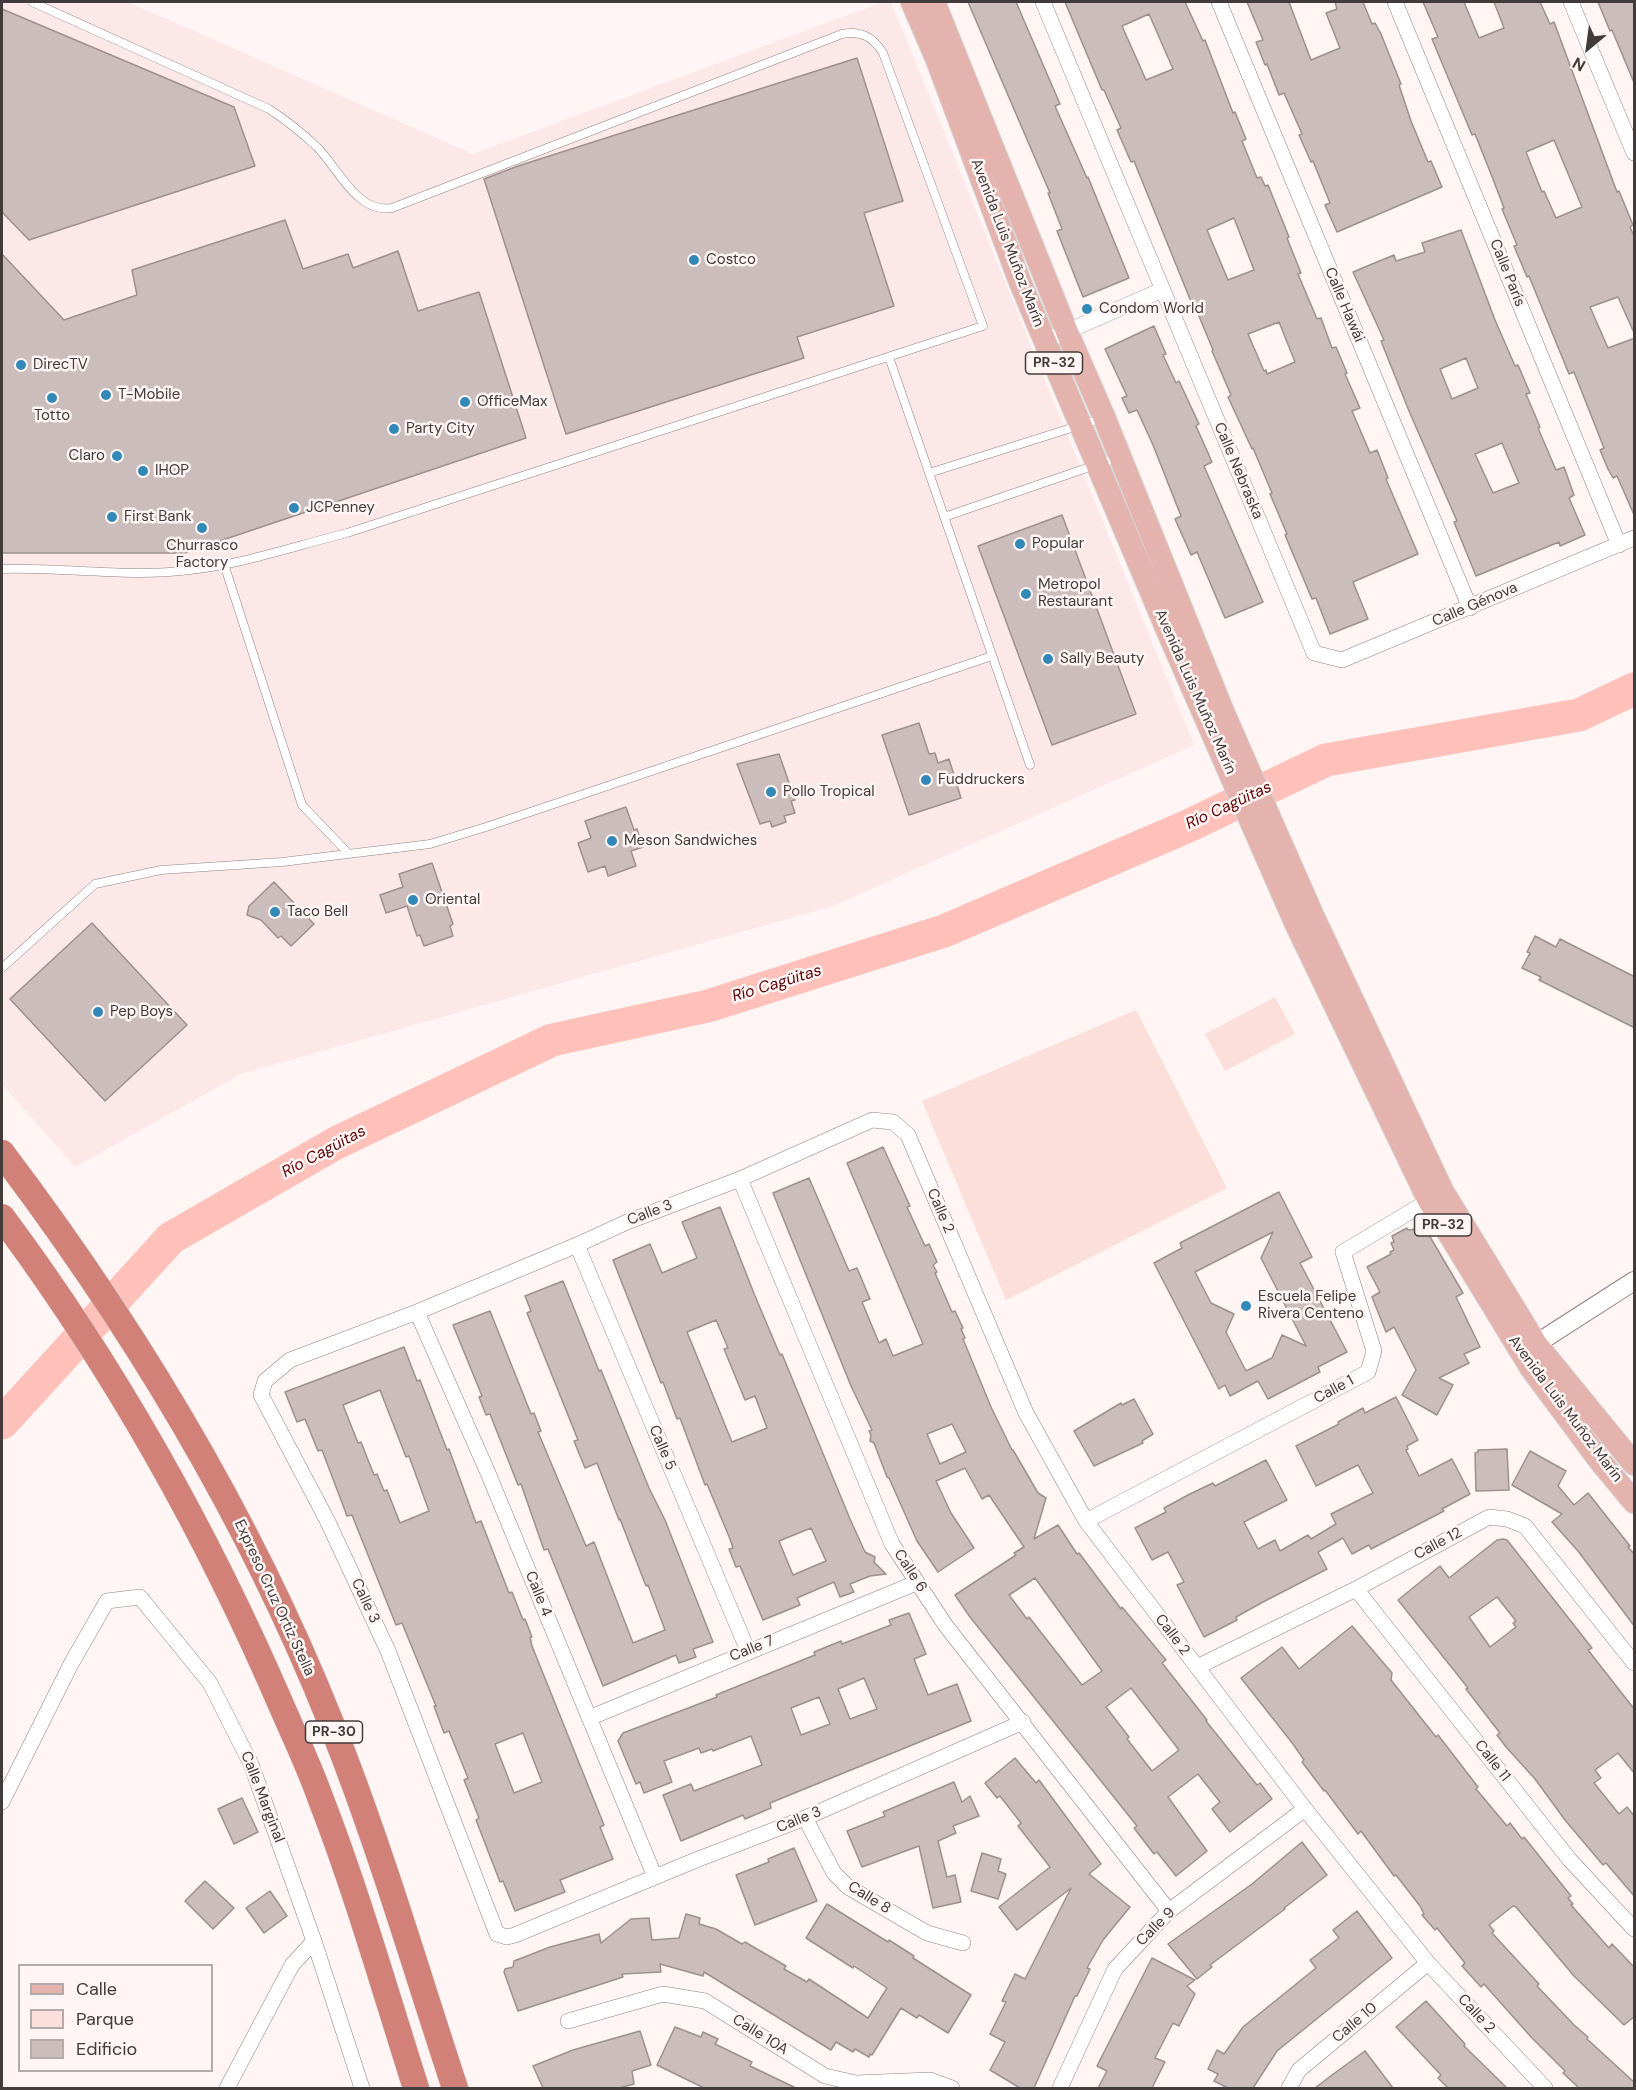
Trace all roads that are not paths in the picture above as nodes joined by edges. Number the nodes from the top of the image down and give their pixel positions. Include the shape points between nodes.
1 (32, 2) edge
2 (912, 2) edge
3 (934, 2) edge
4 (1043, 2) edge
5 (1220, 2) edge
6 (1395, 2) edge
7 (1571, 2) edge
8 (1635, 153) edge
9 (1162, 290) junction
10 (1067, 332) junction
11 (1045, 341) junction
12 (889, 357) junction
13 (1104, 417) junction
14 (1081, 426) junction
15 (1119, 457) junction
16 (1097, 463) junction
17 (929, 473) junction
18 (944, 517) junction
19 (1635, 538) edge
20 (1619, 545) junction
21 (224, 564) junction
22 (2, 569) edge
23 (1470, 608) junction
24 (1314, 653) joint
25 (992, 656) junction
26 (1216, 717) junction
27 (1030, 765) dead end
28 (348, 854) junction
29 (2, 968) edge
30 (893, 1122) joint
31 (2, 1153) edge
32 (740, 1179) junction
33 (1436, 1197) junction
34 (2, 1217) edge
35 (577, 1245) junction
36 (1635, 1281) edge
37 (417, 1312) junction
38 (1529, 1349) junction
39 (1635, 1464) edge
40 (1635, 1502) edge
41 (1086, 1521) junction
42 (916, 1583) junction
43 (1356, 1588) junction
44 (748, 1651) junction
45 (1635, 1663) edge
46 (1197, 1667) junction
47 (589, 1718) junction
48 (1023, 1722) junction
49 (2, 1802) edge
50 (1305, 1809) junction
51 (805, 1818) junction
52 (655, 1877) junction
53 (1169, 1911) junction
54 (1635, 1929) edge
55 (314, 1941) junction
56 (963, 1943) dead end
57 (1428, 1963) junction
58 (568, 2021) dead end
59 (855, 2086) edge
60 (226, 2088) edge
61 (362, 2088) edge
62 (416, 2088) edge
63 (455, 2088) edge
64 (952, 2088) edge
65 (1060, 2088) edge
66 (1289, 2088) edge
67 (1545, 2088) edge

1 - 12 lane via 269,109 318,148 359,198 382,210 842,34 863,34 883,53 982,326
2 - 11 main road, Avenida Luis Muñoz Marín / PR-32
3 - 10 main road, Avenida Luis Muñoz Marín / PR-32
4 - 9 street, Calle Nebraska
5 - 23 street, Calle Hawái
6 - 20 street, Calle París
7 - 8 street
9 - 10 street
9 - 24 street, Calle Nebraska
10 - 11 street
10 - 13 main road, Avenida Luis Muñoz Marín / PR-32
11 - 14 main road, Avenida Luis Muñoz Marín / PR-32
12 - 17 lane
12 - 21 lane via 346,534
13 - 14 lane
13 - 15 main road, Avenida Luis Muñoz Marín / PR-32
14 - 16 main road, Avenida Luis Muñoz Marín / PR-32
14 - 17 lane
15 - 16 lane
15 - 26 main road, Avenida Luis Muñoz Marín / PR-32
16 - 18 lane
16 - 26 main road, Avenida Luis Muñoz Marín / PR-32
17 - 18 lane
18 - 25 lane
19 - 20 street, Calle Génova
20 - 23 street, Calle Génova
21 - 22 lane via 187,571 145,572
21 - 28 lane via 302,805
23 - 24 street, Calle Génova via 1342,660
25 - 27 lane
25 - 28 lane via 446,840
26 - 33 main road, Avenida Luis Muñoz Marín / PR-32 via 1304,919
28 - 29 lane via 161,870 95,884
30 - 32 street, Calle 3 via 872,1120
30 - 41 street, Calle 2 via 908,1135 1026,1413
31 - 63 highway, Expreso Cruz Ortiz Stella / PR-30 via 116,1313 238,1521 271,1587 345,1758
32 - 35 street, Calle 3
32 - 42 street, Calle 6 via 892,1544
33 - 38 main road, Avenida Luis Muñoz Marín / PR-32
33 - 41 street, Calle 1 via 1343,1252 1374,1351 1368,1372
34 - 62 highway, PR-30 via 137,1419 202,1534 243,1618 320,1796
35 - 37 street, Calle 3
35 - 44 street, Calle 5
36 - 38 street
37 - 47 street, Calle 4
37 - 52 street, Calle 3 via 290,1360 265,1381 261,1395 327,1520 388,1651 497,1934 515,1935
38 - 39 main road, Avenida Luis Muñoz Marín / PR-32
38 - 40 main road, Avenida Luis Muñoz Marín / PR-32 via 1600,1461
41 - 46 street, Calle 2
42 - 44 street, Calle 7
42 - 48 street, Calle 6
43 - 45 street, Calle 12 via 1488,1517 1507,1519 1525,1526
43 - 46 street, Calle 12
43 - 54 street, Calle 11 via 1569,1859
44 - 47 street, Calle 7
46 - 50 street, Calle 2
47 - 52 street, Calle 4
48 - 51 street, Calle 3
48 - 53 street, Calle 6
49 - 55 street, Calle Marginal via 106,1601 140,1597 210,1683 251,1764
50 - 53 street, Calle 9
50 - 57 street, Calle 2
51 - 52 street, Calle 3
51 - 56 street, Calle 8 via 834,1873 848,1887 927,1934
53 - 65 street, Calle 9 via 1115,1969
55 - 60 street via 292,1965
55 - 61 street, Calle Marginal
57 - 66 street, Calle 10 via 1299,2070
57 - 67 street, Calle 2
58 - 59 street, Calle 10A via 663,1994 705,2001 825,2076
59 - 64 street, Calle 10A via 930,2080

